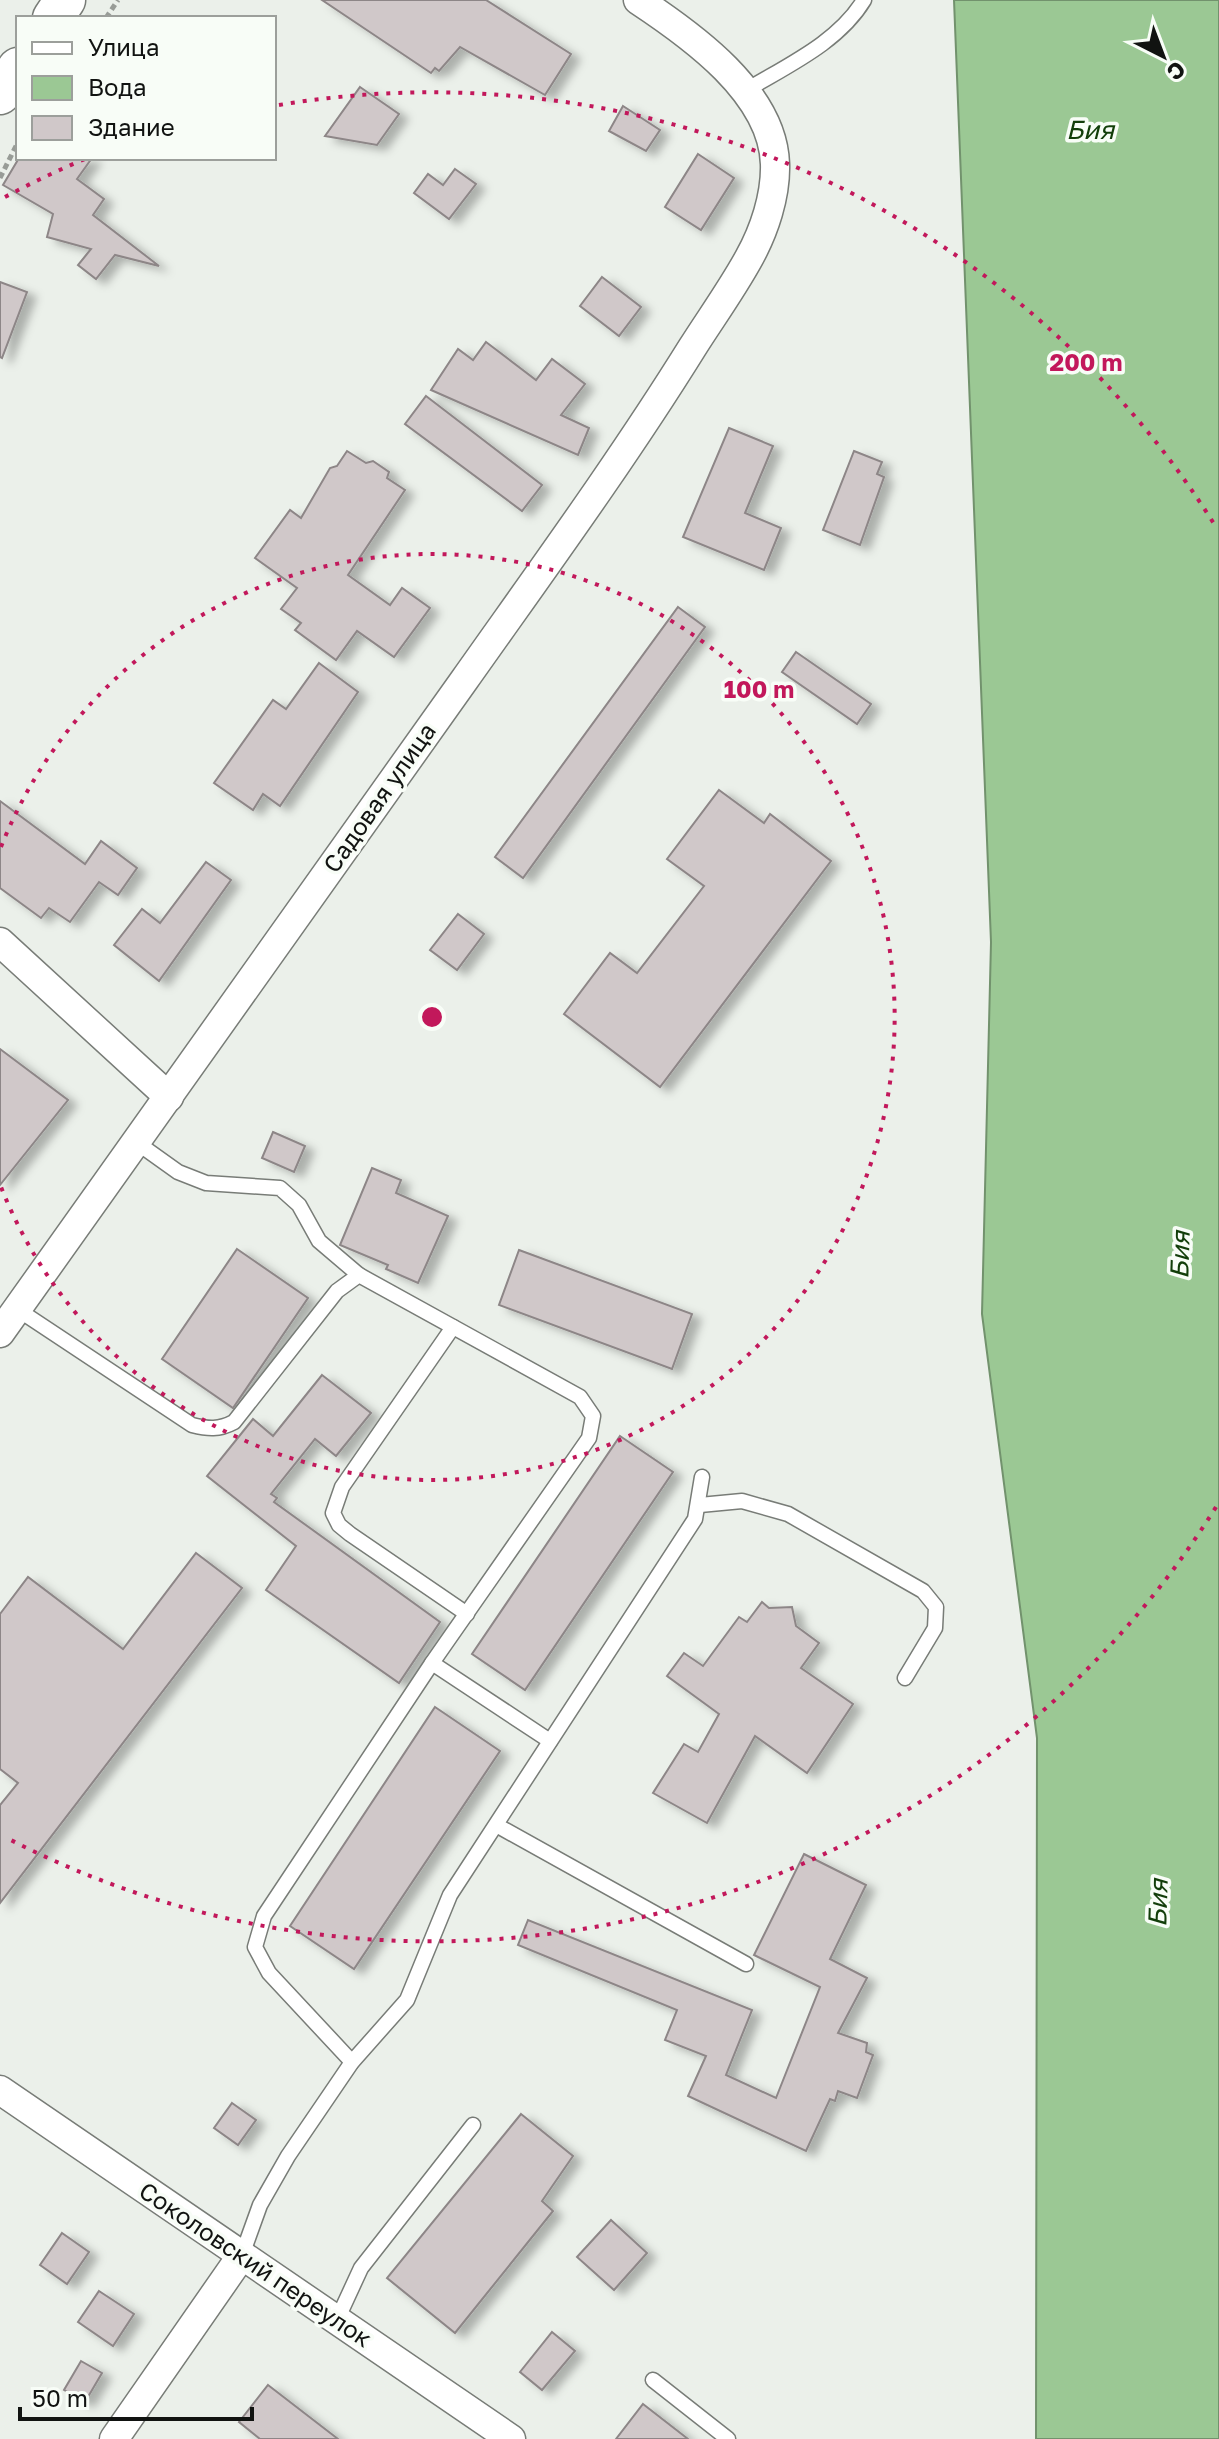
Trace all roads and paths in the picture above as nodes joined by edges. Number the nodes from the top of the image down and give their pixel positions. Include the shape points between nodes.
1 (638, 0) edge
2 (864, 0) edge
3 (16, 71) edge
4 (745, 91) junction
5 (0, 94) edge
6 (16, 146) edge
7 (0, 178) edge
8 (0, 942) edge
9 (169, 1097) junction
10 (136, 1142) junction
11 (359, 1275) junction
12 (17, 1309) junction
13 (453, 1327) junction
14 (0, 1333) edge
15 (702, 1477) dead end
16 (700, 1505) junction
17 (467, 1614) junction
18 (432, 1663) junction
19 (905, 1678) dead end
20 (550, 1741) junction
21 (498, 1826) junction
22 (746, 1964) dead end
23 (352, 2062) junction
24 (0, 2090) edge
25 (473, 2125) dead end
26 (242, 2255) junction
27 (337, 2320) junction
28 (653, 2380) dead end
29 (114, 2439) edge
30 (511, 2439) edge
31 (728, 2439) edge

1 - 4 street, Садовая улица via 673,23
2 - 4 lane via 824,43
3 - 5 main road
4 - 9 street, Садовая улица via 775,160 767,215 750,256 639,434
6 - 7 path
8 - 9 street
9 - 10 street, Садовая улица
10 - 11 lane via 178,1172 206,1183 280,1188 299,1205 319,1241
10 - 12 street, Садовая улица
11 - 12 lane via 337,1291 249,1406 234,1422 217,1429 192,1425
11 - 13 lane
12 - 14 street, Садовая улица
13 - 17 lane via 342,1487 333,1513 350,1534
13 - 17 lane via 580,1397 593,1416 589,1438
15 - 16 lane
16 - 19 lane via 742,1501 788,1514 923,1591 936,1607 935,1628
16 - 20 lane
17 - 18 lane
18 - 20 lane
18 - 23 lane via 258,1932 255,1947 260,1961
20 - 21 lane
21 - 22 lane
21 - 23 lane via 450,1895 407,2000
23 - 26 lane via 273,2181
24 - 26 street, Соколовский переулок
25 - 27 lane via 361,2268
26 - 27 street, Соколовский переулок
26 - 29 street
27 - 30 street, Соколовский переулок
28 - 31 lane

